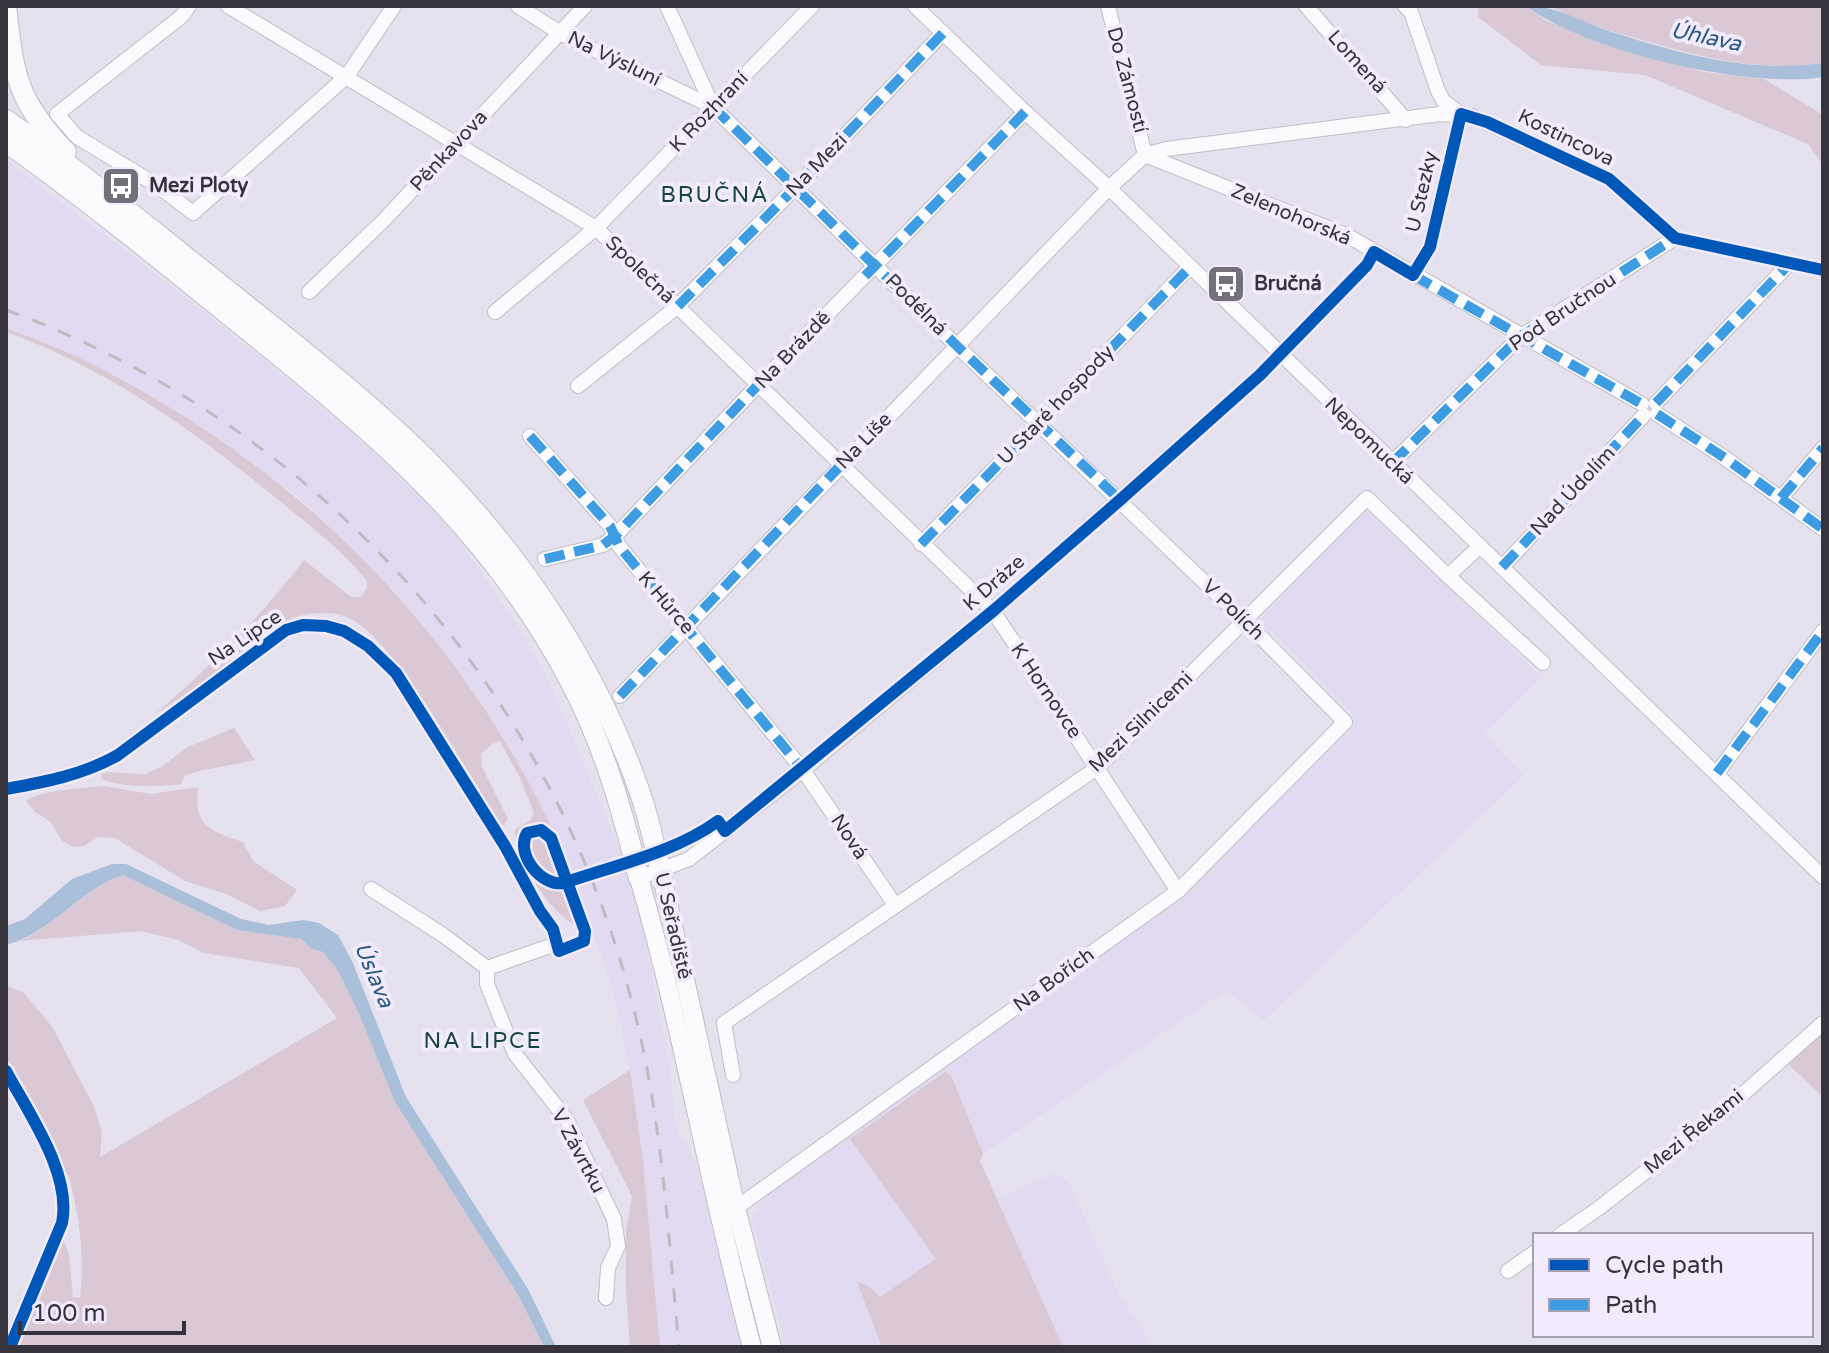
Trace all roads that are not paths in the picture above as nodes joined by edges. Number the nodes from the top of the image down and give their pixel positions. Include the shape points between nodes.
1 (6, 6) edge
2 (189, 6) edge
3 (228, 6) edge
4 (394, 6) edge
5 (518, 6) edge
6 (585, 6) edge
7 (667, 6) edge
8 (812, 6) edge
9 (915, 6) edge
10 (1108, 6) edge
11 (1306, 6) edge
12 (1405, 6) edge
13 (560, 33) junction
14 (943, 33) junction
15 (347, 76) junction
16 (713, 107) junction
17 (1025, 112) junction
18 (1461, 114) junction
19 (6, 120) edge
20 (1406, 120) junction
21 (6, 142) edge
22 (458, 142) junction
23 (1145, 155) junction
24 (89, 180) junction
25 (796, 187) junction
26 (1109, 188) junction
27 (596, 228) junction
28 (1675, 238) junction
29 (1374, 252) junction
30 (1790, 263) junction
31 (876, 265) junction
32 (1190, 267) junction
33 (1823, 270) edge
34 (1413, 275) junction
35 (309, 292) dead end
36 (678, 306) junction
37 (495, 312) dead end
38 (1520, 337) junction
39 (957, 346) junction
40 (1280, 356) junction
41 (758, 385) junction
42 (578, 386) dead end
43 (1650, 409) junction
44 (1039, 423) junction
45 (530, 436) dead end
46 (1823, 448) edge
47 (1392, 463) junction
48 (841, 465) junction
49 (427, 472) junction
50 (1781, 498) junction
51 (1120, 500) junction
52 (1823, 529) edge
53 (615, 536) junction
54 (921, 544) junction
55 (1480, 546) junction
56 (545, 559) dead end
57 (1502, 567) junction
58 (1448, 576) junction
59 (993, 611) junction
60 (1245, 621) junction
61 (685, 626) junction
62 (1823, 631) edge
63 (1543, 663) dead end
64 (620, 696) dead end
65 (1345, 722) joint
66 (1097, 768) junction
67 (803, 770) junction
68 (1717, 773) junction
69 (6, 789) edge
70 (661, 872) junction
71 (1823, 877) edge
72 (639, 878) junction
73 (371, 889) dead end
74 (1178, 891) junction
75 (895, 905) junction
76 (487, 968) junction
77 (1823, 1023) edge
78 (733, 1075) dead end
79 (736, 1208) junction
80 (1563, 1233) edge
81 (1533, 1253) edge
82 (1508, 1271) dead end
83 (606, 1298) dead end
84 (752, 1347) edge
85 (772, 1347) edge

1 - 24 highway via 20,90
2 - 15 street via 57,114 77,137 193,213
3 - 15 street, Společná
4 - 15 street
5 - 13 street, Na Výsluní
6 - 13 street, Pěnkavova
7 - 16 street
8 - 16 street, K Rozhraní
9 - 14 street, Nepomucká
10 - 23 street, Do Zámostí
11 - 20 street, Lomená
12 - 18 street via 1438,91
13 - 16 street, Na Výsluní
13 - 22 street, Pěnkavova
14 - 17 street, Nepomucká
14 - 25 street, Na Mezi
15 - 22 street, Společná
16 - 25 street, Podélná
16 - 27 street, K Rozhraní
17 - 26 street, Nepomucká
17 - 31 street, Na Brázdě
18 - 20 street, Kostincova
18 - 28 street, Kostincova via 1609,179
18 - 34 street, U Stezky via 1430,247
19 - 24 highway
20 - 23 street, Kostincova
21 - 49 highway
22 - 27 street, Společná
22 - 35 street, Pěnkavova
23 - 26 street
23 - 29 street, Zelenohorská via 1348,236
24 - 49 highway via 349,391
25 - 31 street, Podélná
25 - 36 street, Na Mezi
26 - 32 street, Nepomucká
26 - 39 street, Na Líše
27 - 36 street, Společná
27 - 37 street, K Rozhraní
28 - 30 street, Kostincova
28 - 38 street, Pod Bručnou
29 - 34 street, Zelenohorská
29 - 40 street
30 - 33 street, Kostincova
30 - 43 street, Nad Údolím
31 - 39 street, Podélná
31 - 41 street, Na Brázdě
32 - 40 street, Nepomucká
32 - 44 street, U Staré hospody
34 - 38 street, Zelenohorská
36 - 41 street, Společná
36 - 42 street, Na Mezi
38 - 43 street, Zelenohorská
38 - 47 street, Pod Bručnou
39 - 44 street, Podélná
39 - 48 street, Na Líše
40 - 47 street, Nepomucká
40 - 51 street, K Dráze
41 - 48 street, Společná
41 - 53 street, Na Brázdě
43 - 50 street, Zelenohorská
43 - 57 street, Nad Údolím
44 - 51 street, Podélná
44 - 54 street, U Staré hospody
45 - 53 street, K Hůrce
46 - 50 street
47 - 55 street, Nepomucká
48 - 54 street, Společná
48 - 61 street, Na Líše
49 - 70 highway, U Seřadiště via 515,559 583,665 640,793
49 - 72 highway, U Seřadiště via 536,622 570,681 598,741
50 - 52 street, Zelenohorská
51 - 59 street, K Dráze
51 - 60 street, V Polích
53 - 56 street, Na Brázdě via 603,545
53 - 61 street, K Hůrce
54 - 59 street, Společná
55 - 57 street, Nepomucká
55 - 58 street
57 - 68 street, Nepomucká
58 - 60 street, Mezi Silnicemi via 1367,498
58 - 63 street
59 - 66 street, K Hornovce
59 - 67 street, K Dráze
60 - 65 street, V Polích
60 - 66 street, Mezi Silnicemi
61 - 64 street, Na Líše
61 - 67 street, K Hůrce
62 - 68 street
65 - 74 street, Na Bořích
66 - 74 street, K Hornovce
66 - 75 street, Mezi Silnicemi
67 - 70 street, K Dráze via 689,859
67 - 75 street, Nová
68 - 71 street, Nepomucká
69 - 76 street, Na Lipce via 70,776 118,755 286,630 303,625 344,631 396,673 553,929 556,944
70 - 72 street, K Dráze
70 - 79 main road, U Seřadiště
72 - 84 main road, U Seřadiště
73 - 76 street
74 - 79 street, Na Bořích
75 - 78 street, Mezi Silnicemi via 724,1023
76 - 83 street, V Závrtku via 487,984 515,1054 567,1120 614,1219 618,1246 608,1268
77 - 80 street, Mezi Řekami via 1727,1108
79 - 85 main road, U Seřadiště
81 - 82 street

